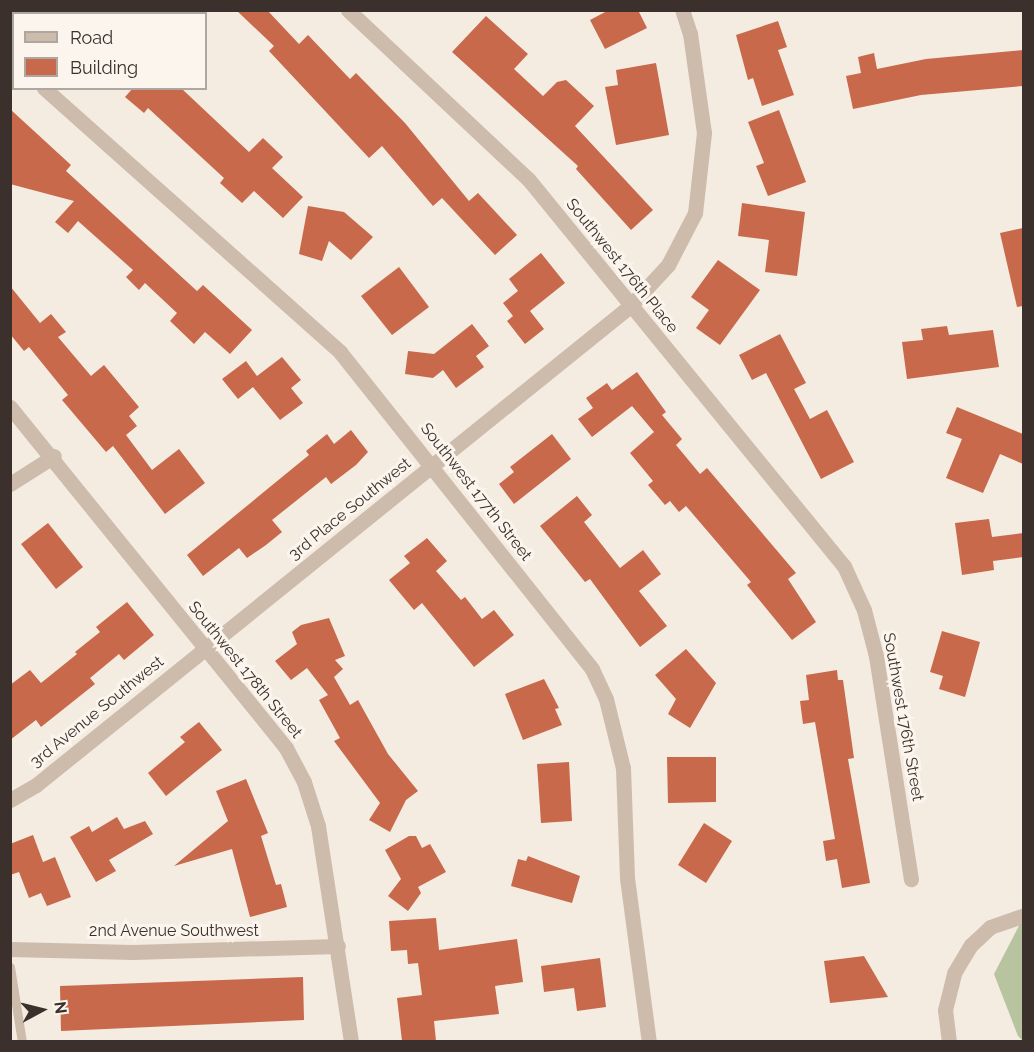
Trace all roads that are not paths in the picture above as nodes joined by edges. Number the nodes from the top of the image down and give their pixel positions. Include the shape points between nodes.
1 (348, 10) edge
2 (682, 10) edge
3 (46, 90) edge
4 (630, 306) junction
5 (10, 406) edge
6 (54, 456) junction
7 (433, 465) junction
8 (10, 484) edge
9 (844, 566) joint
10 (204, 650) junction
11 (10, 800) edge
12 (911, 879) dead end
13 (1023, 915) edge
14 (338, 946) junction
15 (10, 949) edge
16 (10, 967) edge
17 (22, 1041) edge
18 (351, 1041) edge
19 (649, 1041) edge
20 (949, 1041) edge

1 - 4 street, Southwest 176th Place via 529,180
2 - 4 street, 3rd Place Southwest via 700,86 704,133 701,183 695,213 668,265
3 - 7 street, Southwest 177th Street via 340,352
4 - 7 street, 3rd Place Southwest
4 - 9 street, Southwest 176th Place
5 - 6 street, Southwest 178th Street
6 - 8 street
6 - 10 street, Southwest 178th Street
7 - 10 street, 3rd Place Southwest
7 - 19 street, Southwest 177th Street via 591,669 606,699 623,768 627,878
9 - 12 street, Southwest 176th Street via 864,610 876,656
10 - 11 street, 3rd Avenue Southwest via 36,785
10 - 14 street, Southwest 178th Street via 286,748 304,782 318,826
13 - 20 street via 990,927 971,945 954,973 945,1010
14 - 15 street, 2nd Avenue Southwest via 133,952
14 - 18 street, Southwest 178th Street
16 - 17 lane

